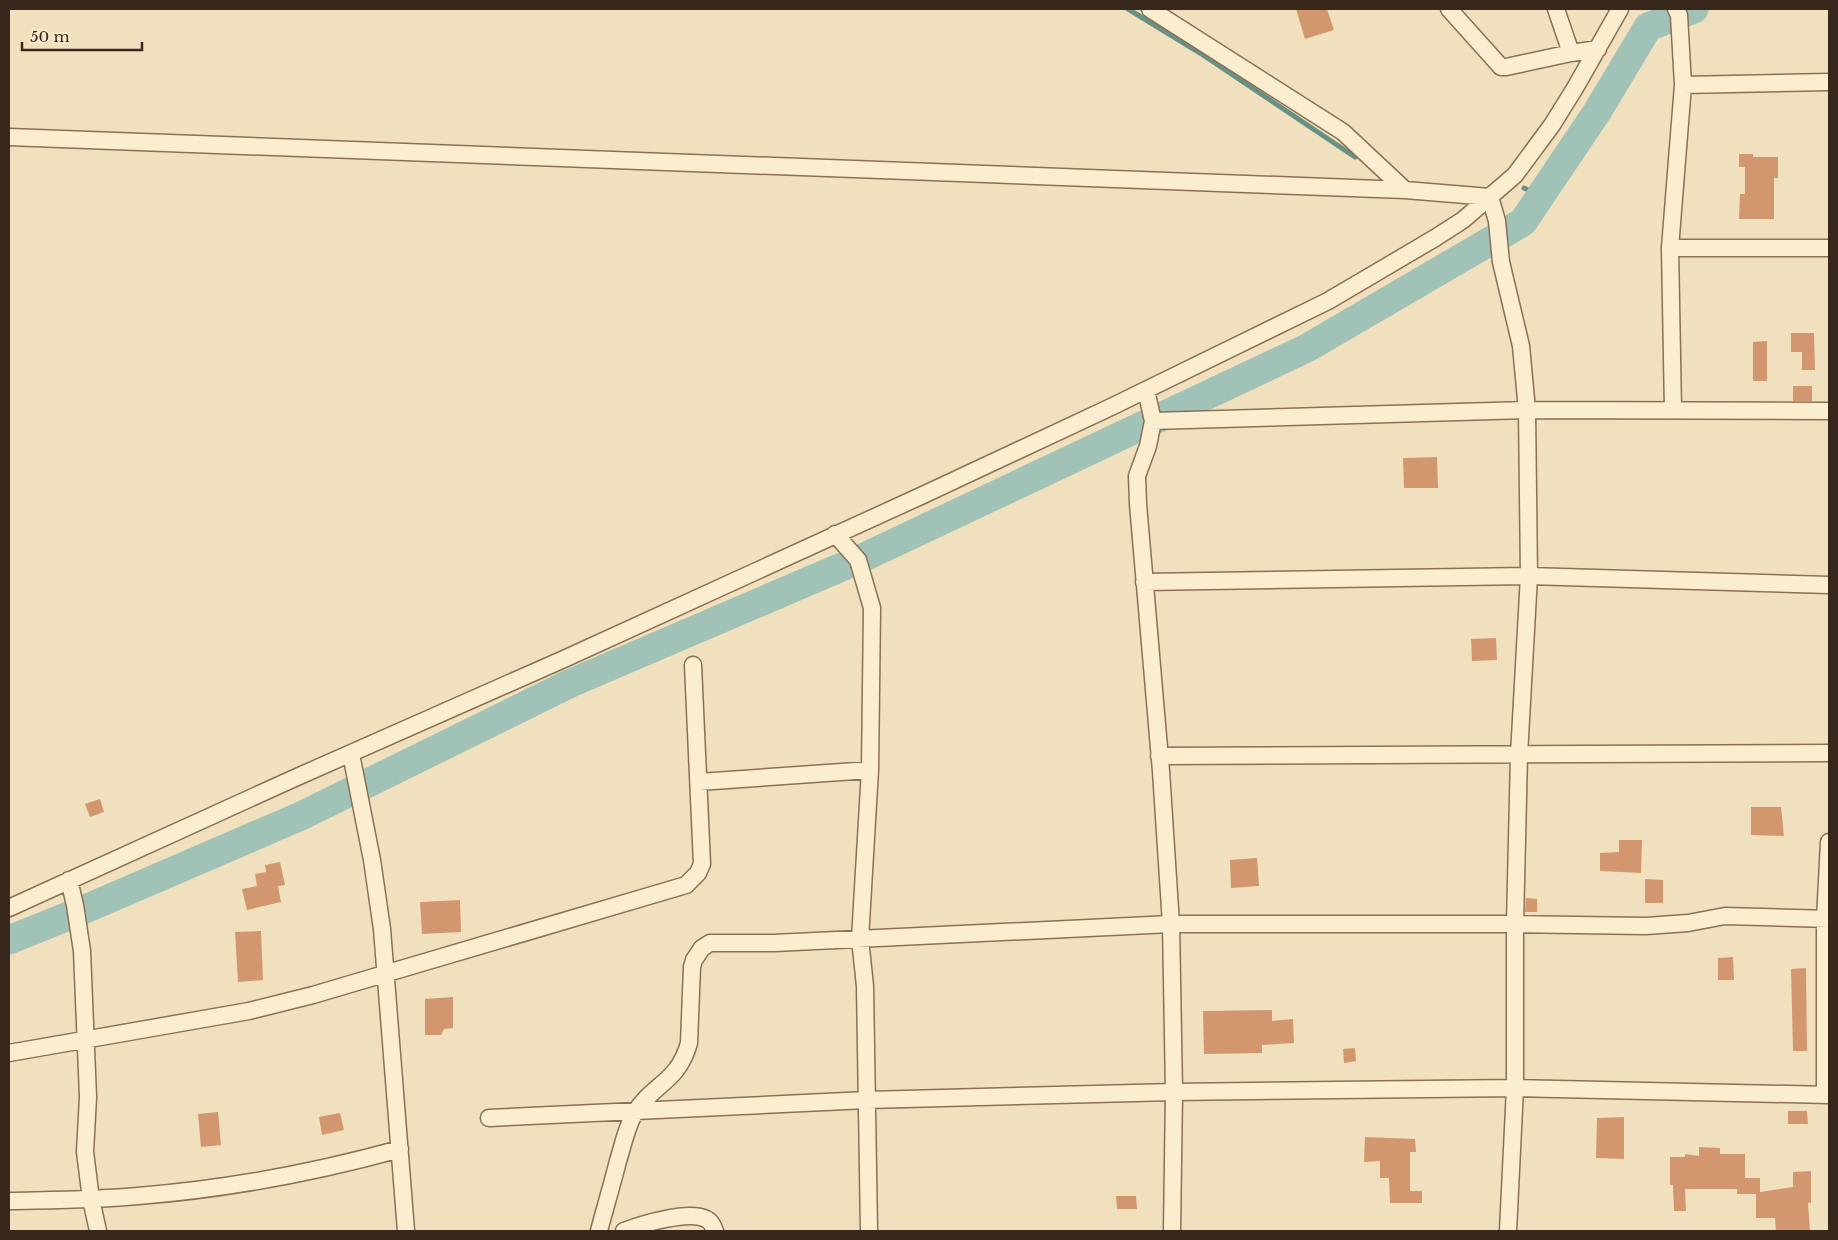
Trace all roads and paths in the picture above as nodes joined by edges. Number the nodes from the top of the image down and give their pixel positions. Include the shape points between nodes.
1 (1150, 9) edge
2 (1450, 9) edge
3 (1556, 9) edge
4 (1620, 9) edge
5 (1676, 9) edge
6 (1598, 49) junction
7 (1571, 53) junction
8 (1829, 82) edge
9 (1683, 85) junction
10 (9, 137) edge
11 (1405, 190) junction
12 (1490, 197) junction
13 (1670, 248) junction
14 (1829, 248) edge
15 (1146, 390) junction
16 (1527, 410) junction
17 (1673, 410) junction
18 (1829, 411) edge
19 (1153, 421) junction
20 (835, 534) junction
21 (1529, 576) junction
22 (1144, 582) junction
23 (1829, 585) edge
24 (693, 665) dead end
25 (1829, 753) edge
26 (351, 754) junction
27 (1519, 755) junction
28 (1159, 756) junction
29 (870, 770) junction
30 (698, 782) junction
31 (1829, 842) edge
32 (69, 880) junction
33 (9, 908) edge
34 (1827, 919) edge
35 (1171, 924) junction
36 (1515, 924) junction
37 (860, 939) junction
38 (386, 973) junction
39 (85, 1041) junction
40 (9, 1054) edge
41 (1515, 1088) junction
42 (1174, 1092) junction
43 (1827, 1095) edge
44 (867, 1100) junction
45 (636, 1112) junction
46 (489, 1118) dead end
47 (400, 1149) junction
48 (91, 1198) junction
49 (9, 1201) edge
50 (98, 1231) edge
51 (406, 1231) edge
52 (599, 1231) edge
53 (624, 1231) edge
54 (715, 1231) edge
55 (869, 1231) edge
56 (1172, 1231) edge
57 (1508, 1231) edge

1 - 11 street via 1337,128
2 - 7 street via 1501,67
3 - 7 street
4 - 6 street
5 - 9 street
6 - 7 street
6 - 12 street via 1527,160
8 - 9 street
9 - 13 street
10 - 11 street
11 - 12 street
12 - 15 street via 1435,238 1328,301
12 - 16 street via 1521,346
13 - 14 street
13 - 17 street
15 - 19 street
15 - 20 street
16 - 17 street
16 - 19 street
16 - 21 street
17 - 18 street
19 - 22 street via 1137,476
20 - 26 street
20 - 29 street via 858,560 872,608
21 - 22 street
21 - 23 street
21 - 27 street
22 - 28 street
24 - 30 street
25 - 27 street
26 - 32 street
26 - 38 street via 376,886
27 - 28 street
27 - 36 street
28 - 35 street
29 - 30 street
29 - 37 street
30 - 38 street via 702,864 686,885
31 - 34 street
32 - 33 street
32 - 39 street via 82,951
34 - 36 street via 1725,916 1646,926
34 - 43 street
35 - 36 street
35 - 37 street
35 - 42 street
36 - 41 street
37 - 44 street via 865,986
37 - 45 street via 710,943 702,948 692,967 687,1052 672,1076 653,1091
38 - 39 street via 249,1011
38 - 47 street
39 - 40 street
39 - 48 street via 88,1097 85,1152
41 - 42 street
41 - 43 street
41 - 57 street
42 - 44 street
42 - 56 street
44 - 45 street
44 - 55 street
45 - 46 street
45 - 52 street via 626,1132
47 - 48 street via 314,1171 236,1185 145,1196
47 - 51 street
48 - 49 street
48 - 50 street
53 - 54 street via 654,1221 688,1217 708,1220

